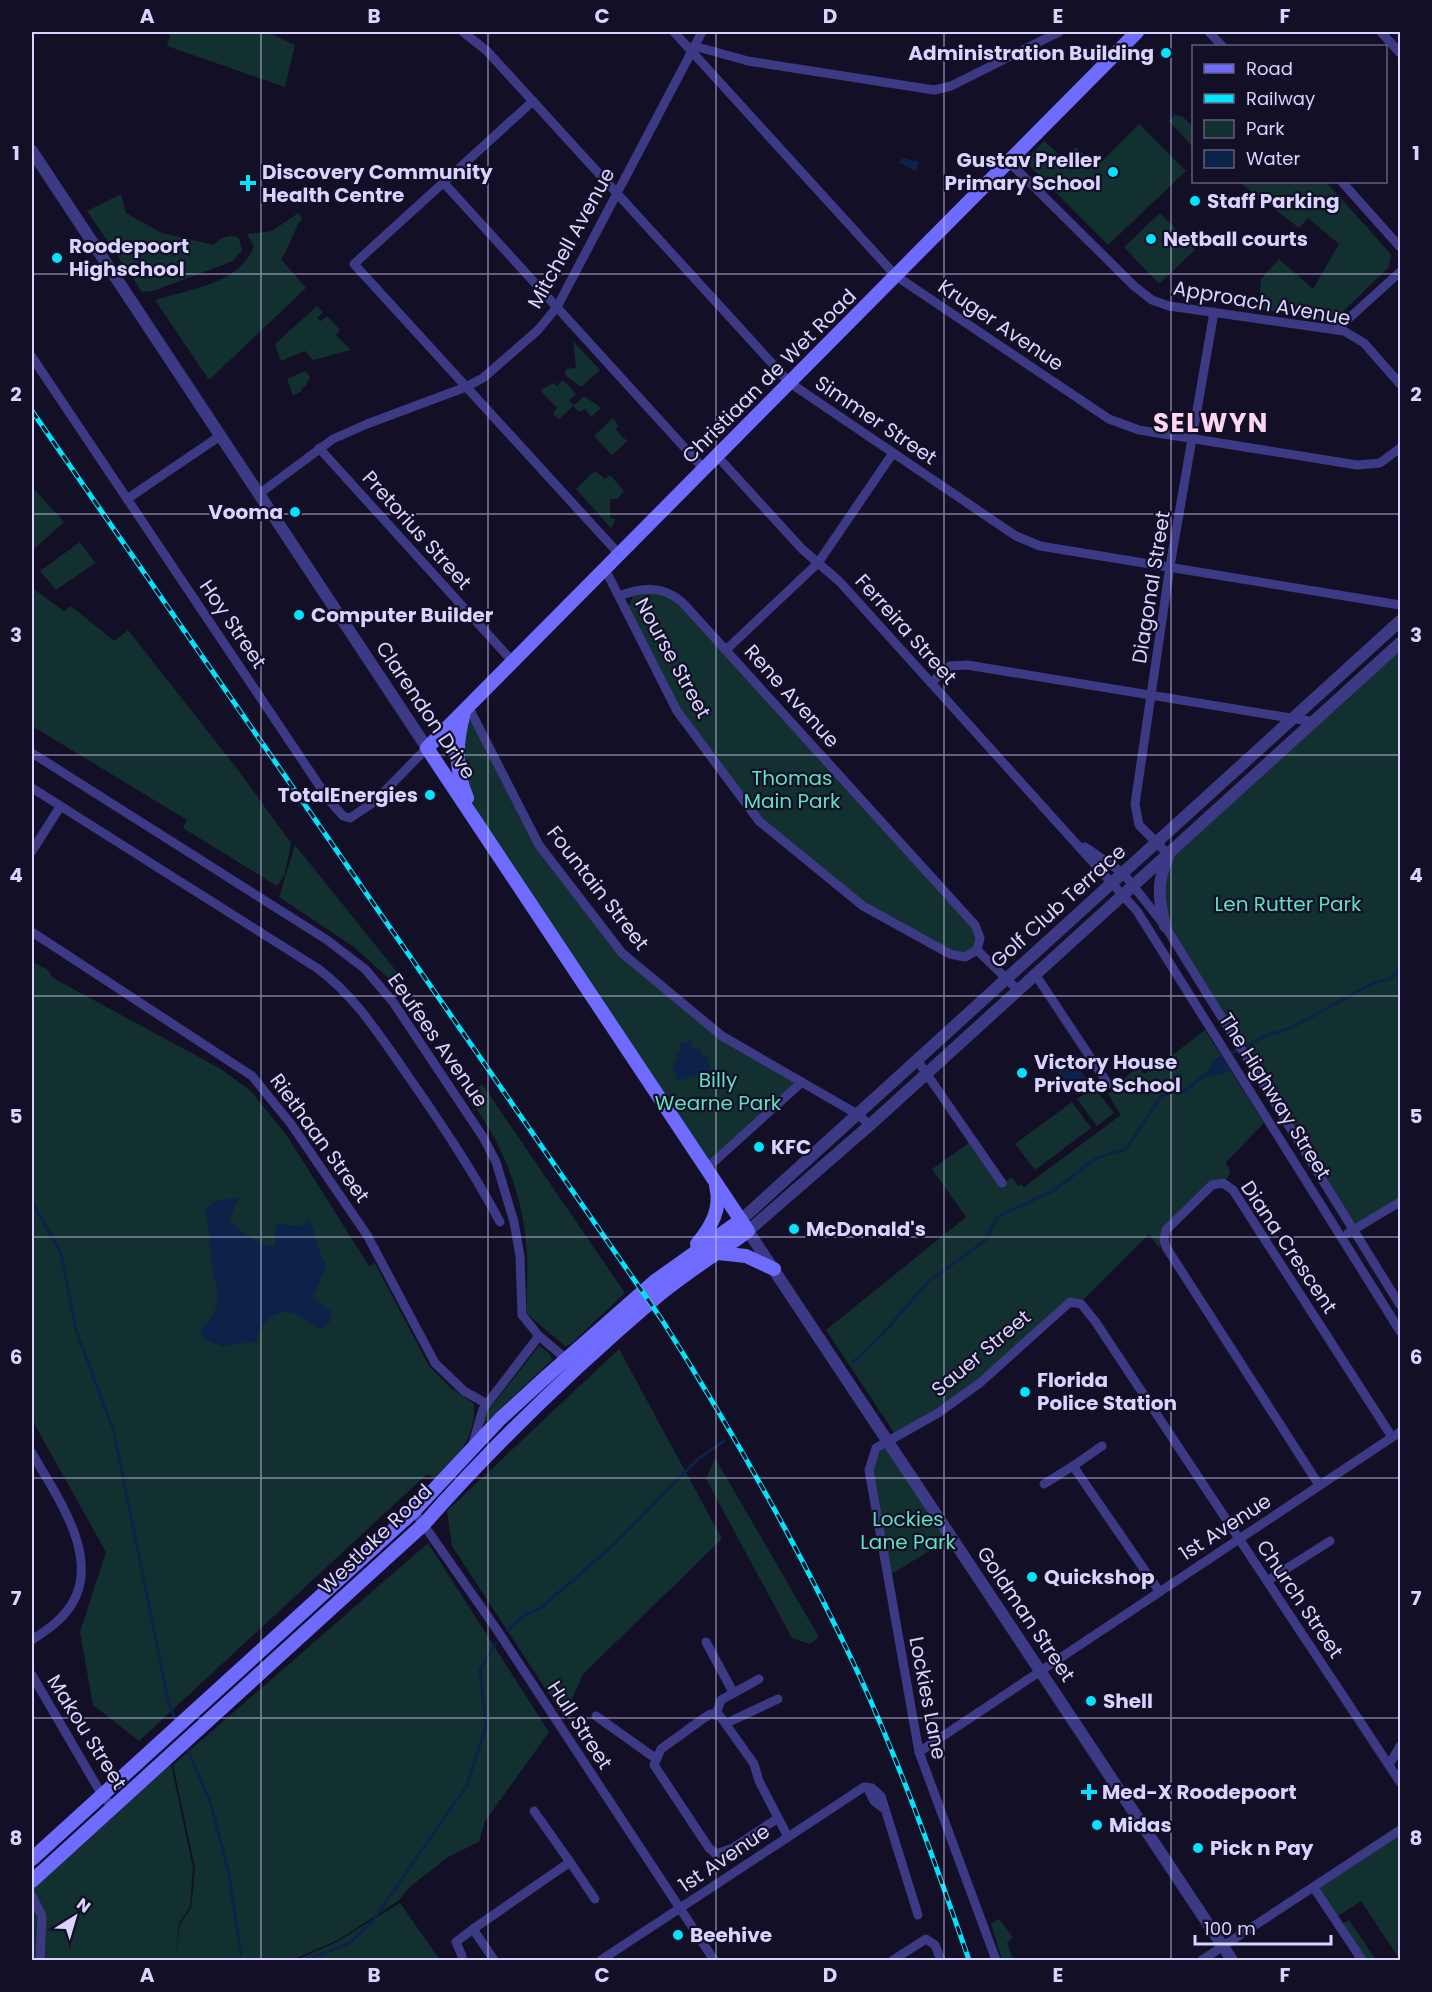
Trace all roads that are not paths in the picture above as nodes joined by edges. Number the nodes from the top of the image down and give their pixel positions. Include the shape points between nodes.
1 (463, 32) edge
2 (674, 32) edge
3 (702, 32) edge
4 (1059, 32) edge
5 (1137, 32) edge
6 (1209, 32) edge
7 (1381, 32) edge
8 (1221, 45) edge
9 (693, 48) junction
10 (1401, 53) edge
11 (533, 101) junction
12 (32, 151) edge
13 (1009, 162) junction
14 (443, 182) junction
15 (1343, 183) edge
16 (617, 193) junction
17 (1401, 247) edge
18 (1401, 272) edge
19 (896, 276) junction
20 (557, 307) junction
21 (1214, 312) junction
22 (1336, 330) junction
23 (32, 357) edge
24 (790, 383) junction
25 (1401, 384) edge
26 (466, 387) junction
27 (220, 436) junction
28 (1193, 440) junction
29 (319, 448) junction
30 (1401, 448) edge
31 (893, 453) junction
32 (717, 456) junction
33 (704, 469) junction
34 (259, 494) junction
35 (127, 499) junction
36 (619, 554) junction
37 (818, 563) junction
38 (1170, 567) junction
39 (605, 569) junction
40 (619, 596) junction
41 (1401, 605) edge
42 (1401, 621) edge
43 (1401, 643) edge
44 (727, 649) junction
45 (513, 662) junction
46 (931, 683) junction
47 (1152, 695) junction
48 (466, 708) junction
49 (1293, 717) junction
50 (1315, 722) junction
51 (427, 748) junction
52 (32, 753) edge
53 (32, 788) edge
54 (60, 807) junction
55 (480, 826) junction
56 (1064, 831) junction
57 (1157, 842) junction
58 (32, 851) edge
59 (1169, 855) junction
60 (1124, 873) junction
61 (1113, 884) junction
62 (1135, 884) junction
63 (1124, 895) junction
64 (1165, 926) junction
65 (32, 932) edge
66 (977, 950) junction
67 (1035, 974) junction
68 (1008, 978) junction
69 (1018, 990) junction
70 (916, 1060) junction
71 (926, 1073) junction
72 (802, 1082) junction
73 (1108, 1084) dead end
74 (858, 1114) junction
75 (870, 1125) junction
76 (711, 1173) junction
77 (1002, 1183) dead end
78 (1401, 1202) edge
79 (500, 1222) dead end
80 (744, 1225) junction
81 (1353, 1229) junction
82 (1341, 1236) junction
83 (718, 1253) junction
84 (688, 1255) junction
85 (774, 1269) junction
86 (1401, 1305) edge
87 (1091, 1315) joint
88 (1401, 1331) edge
89 (539, 1336) junction
90 (566, 1359) junction
91 (578, 1368) junction
92 (487, 1404) junction
93 (1396, 1435) edge
94 (889, 1442) junction
95 (1102, 1446) dead end
96 (472, 1448) junction
97 (32, 1454) edge
98 (1073, 1466) junction
99 (1044, 1484) dead end
100 (1319, 1485) junction
101 (414, 1511) junction
102 (424, 1524) junction
103 (1239, 1539) junction
104 (1330, 1541) dead end
105 (1267, 1581) junction
106 (1159, 1592) junction
107 (32, 1640) edge
108 (706, 1642) dead end
109 (1041, 1670) junction
110 (32, 1675) edge
111 (759, 1679) dead end
112 (733, 1692) junction
113 (777, 1699) dead end
114 (716, 1714) junction
115 (596, 1716) dead end
116 (726, 1724) junction
117 (1401, 1746) edge
118 (919, 1752) junction
119 (655, 1758) junction
120 (1389, 1765) junction
121 (1401, 1782) edge
122 (102, 1795) junction
123 (113, 1807) junction
124 (534, 1812) dead end
125 (778, 1818) junction
126 (1401, 1830) edge
127 (788, 1837) junction
128 (32, 1859) edge
129 (570, 1862) junction
130 (32, 1881) edge
131 (1314, 1888) junction
132 (32, 1896) edge
133 (595, 1899) dead end
134 (680, 1909) junction
135 (918, 1915) dead end
136 (473, 1929) junction
137 (1222, 1946) junction
138 (462, 1956) dead end
139 (40, 1960) edge
140 (495, 1960) edge
141 (601, 1960) edge
142 (714, 1960) edge
143 (893, 1960) edge
144 (941, 1960) edge
145 (996, 1960) edge
146 (1202, 1960) edge
147 (1232, 1960) edge
148 (1362, 1960) edge

1 - 11 street, Simmer Street via 479,43
2 - 9 street, Kruger Avenue
3 - 9 street, Mitchell Avenue
4 - 9 street via 951,86 934,90 748,61
5 - 13 main road, Christiaan de Wet Road
6 - 8 street
7 - 10 street
9 - 16 street, Mitchell Avenue
9 - 19 street, Kruger Avenue
11 - 14 street
11 - 16 street, Simmer Street
12 - 27 street, Clarendon Drive
13 - 19 main road, Christiaan de Wet Road
13 - 21 street, Approach Avenue via 1140,292 1169,306
14 - 20 street
14 - 26 street via 354,264
15 - 17 street
16 - 20 street, Mitchell Avenue
16 - 24 street, Simmer Street
18 - 22 street
19 - 24 main road, Christiaan de Wet Road
19 - 28 street, Kruger Avenue via 1118,424
20 - 26 street, Mitchell Avenue via 520,346 483,378
20 - 33 street
21 - 22 street, Approach Avenue
21 - 28 street, Diagonal Street
22 - 25 street, Approach Avenue via 1350,333 1364,343
23 - 35 street, Hoy Street
24 - 31 street, Simmer Street
24 - 32 main road, Christiaan de Wet Road
26 - 29 street, Mitchell Avenue via 367,424
26 - 36 street
27 - 34 street, Clarendon Drive
27 - 35 street
28 - 30 street, Kruger Avenue via 1366,466 1380,463
28 - 38 street, Diagonal Street
29 - 34 street, Mitchell Avenue
29 - 45 street, Pretorius Street
31 - 37 street
31 - 38 street, Simmer Street via 1031,543
32 - 33 main road, Christiaan de Wet Road
32 - 37 street, Ferreira Street
33 - 36 main road, Christiaan de Wet Road
34 - 51 street, Clarendon Drive
35 - 51 street, Hoy Street via 343,816 354,817 367,808
36 - 39 main road, Christiaan de Wet Road
37 - 44 street
37 - 46 street, Ferreira Street
38 - 41 street, Simmer Street
38 - 47 street, Diagonal Street
39 - 40 street, Nourse Street
39 - 45 main road, Christiaan de Wet Road
40 - 44 street, Rene Avenue via 642,589 671,593
40 - 66 street, Nourse Street via 677,711 759,821 872,912 950,954 965,957
42 - 49 street, Golf Club Terrace
43 - 50 street, Golf Club Terrace
44 - 66 street, Rene Avenue via 975,925 980,938
45 - 48 main road, Christiaan de Wet Road
46 - 47 street via 950,666 967,665
46 - 56 street, Ferreira Street
47 - 49 street
47 - 57 street, Diagonal Street via 1135,810 1139,825
48 - 51 main road, Christiaan de Wet Road
48 - 55 main road via 457,746 457,766
48 - 72 street, Fountain Street via 539,845 622,953 722,1036
49 - 50 street
49 - 57 street, Golf Club Terrace
50 - 59 street, Golf Club Terrace
51 - 55 main road, Clarendon Drive
52 - 89 street, Eeufees Avenue via 327,940 356,960 378,983 496,1162 517,1236 520,1309
53 - 54 street
54 - 58 street
54 - 79 street via 343,988 434,1113
55 - 76 main road, Clarendon Drive
56 - 60 street, Ferreira Street
56 - 61 street, Ferreira Street
57 - 59 street, Diagonal Street
57 - 60 street, Golf Club Terrace
59 - 62 street, Golf Club Terrace
59 - 64 street via 1159,887
60 - 61 street, Golf Club Terrace
60 - 62 street, The Highway Street
61 - 63 street, The Highway Street
61 - 68 street, Golf Club Terrace
62 - 63 street, Golf Club Terrace
62 - 64 street, The Highway Street
63 - 67 street, Golf Club Terrace
63 - 82 street, The Highway Street via 1154,935
64 - 81 street, The Highway Street
65 - 92 street, Riethaan Street via 252,1076 291,1124 367,1235 435,1363 464,1391
66 - 68 street
67 - 69 street, Golf Club Terrace
67 - 73 street
68 - 69 street
68 - 70 street, Golf Club Terrace
69 - 71 street, Golf Club Terrace
70 - 71 street
70 - 74 street, Golf Club Terrace
71 - 75 street, Golf Club Terrace
71 - 77 street
72 - 74 street, Fountain Street
72 - 76 street
74 - 75 street, Fountain Street
74 - 80 street, Golf Club Terrace
75 - 80 street, Golf Club Terrace
76 - 80 main road, Clarendon Drive
76 - 84 main road via 718,1196 715,1215 709,1230
78 - 81 street
80 - 83 main road, Westlake Road
80 - 84 main road, Westlake Road
80 - 85 street, Goldman Street
81 - 82 street
81 - 86 street, The Highway Street
82 - 88 street, The Highway Street
83 - 85 main road via 746,1256
83 - 91 main road, Westlake Road via 661,1294
84 - 90 main road, Westlake Road
85 - 94 street, Goldman Street
87 - 94 street, Sauer Street via 1077,1301 1064,1305 981,1382
87 - 103 street, Church Street
89 - 90 street, Eeufees Avenue
89 - 92 street
90 - 91 street, Eeufees Avenue
90 - 96 main road, Westlake Road
91 - 102 main road, Westlake Road via 474,1467
92 - 96 street via 478,1418
93 - 100 street, 1st Avenue
93 - 100 street, Diana Crescent via 1233,1190 1223,1183 1212,1185 1166,1230 1166,1247
94 - 109 street, Goldman Street
94 - 118 street, Lockies Lane via 873,1451 869,1481
95 - 98 street
96 - 101 main road, Westlake Road
97 - 107 street via 71,1520 80,1562 78,1590 69,1609
98 - 99 street
98 - 106 street
100 - 103 street, 1st Avenue
101 - 102 street, Hull Street
101 - 122 main road, Westlake Road
102 - 123 main road, Westlake Road
102 - 134 street, Hull Street
103 - 105 street, Church Street
103 - 106 street, 1st Avenue
104 - 105 street
105 - 120 street, Church Street
106 - 109 street, 1st Avenue
108 - 112 street
109 - 118 street, 1st Avenue
109 - 137 street, Goldman Street
110 - 122 street, Makou Street
111 - 112 street
112 - 114 street via 718,1703
113 - 116 street
114 - 116 street
114 - 119 street via 704,1718 661,1749
115 - 119 street
116 - 125 street via 754,1764
117 - 120 street
118 - 145 street, Lockies Lane
119 - 125 street via 661,1778 716,1854 734,1848
120 - 121 street, Church Street
122 - 123 street, Makou Street
122 - 128 main road, Westlake Road
123 - 130 main road, Westlake Road
124 - 129 street
125 - 127 street
126 - 131 street
127 - 134 street, 1st Avenue
127 - 135 street, 1st Avenue via 867,1787 883,1808
129 - 133 street
129 - 136 street
131 - 137 street
131 - 148 street
132 - 139 street via 42,1916
134 - 141 street, 1st Avenue
134 - 142 street, Hull Street
136 - 138 street via 456,1942
136 - 140 street
137 - 146 street
137 - 147 street, Goldman Street
143 - 144 street via 926,1939 935,1945

